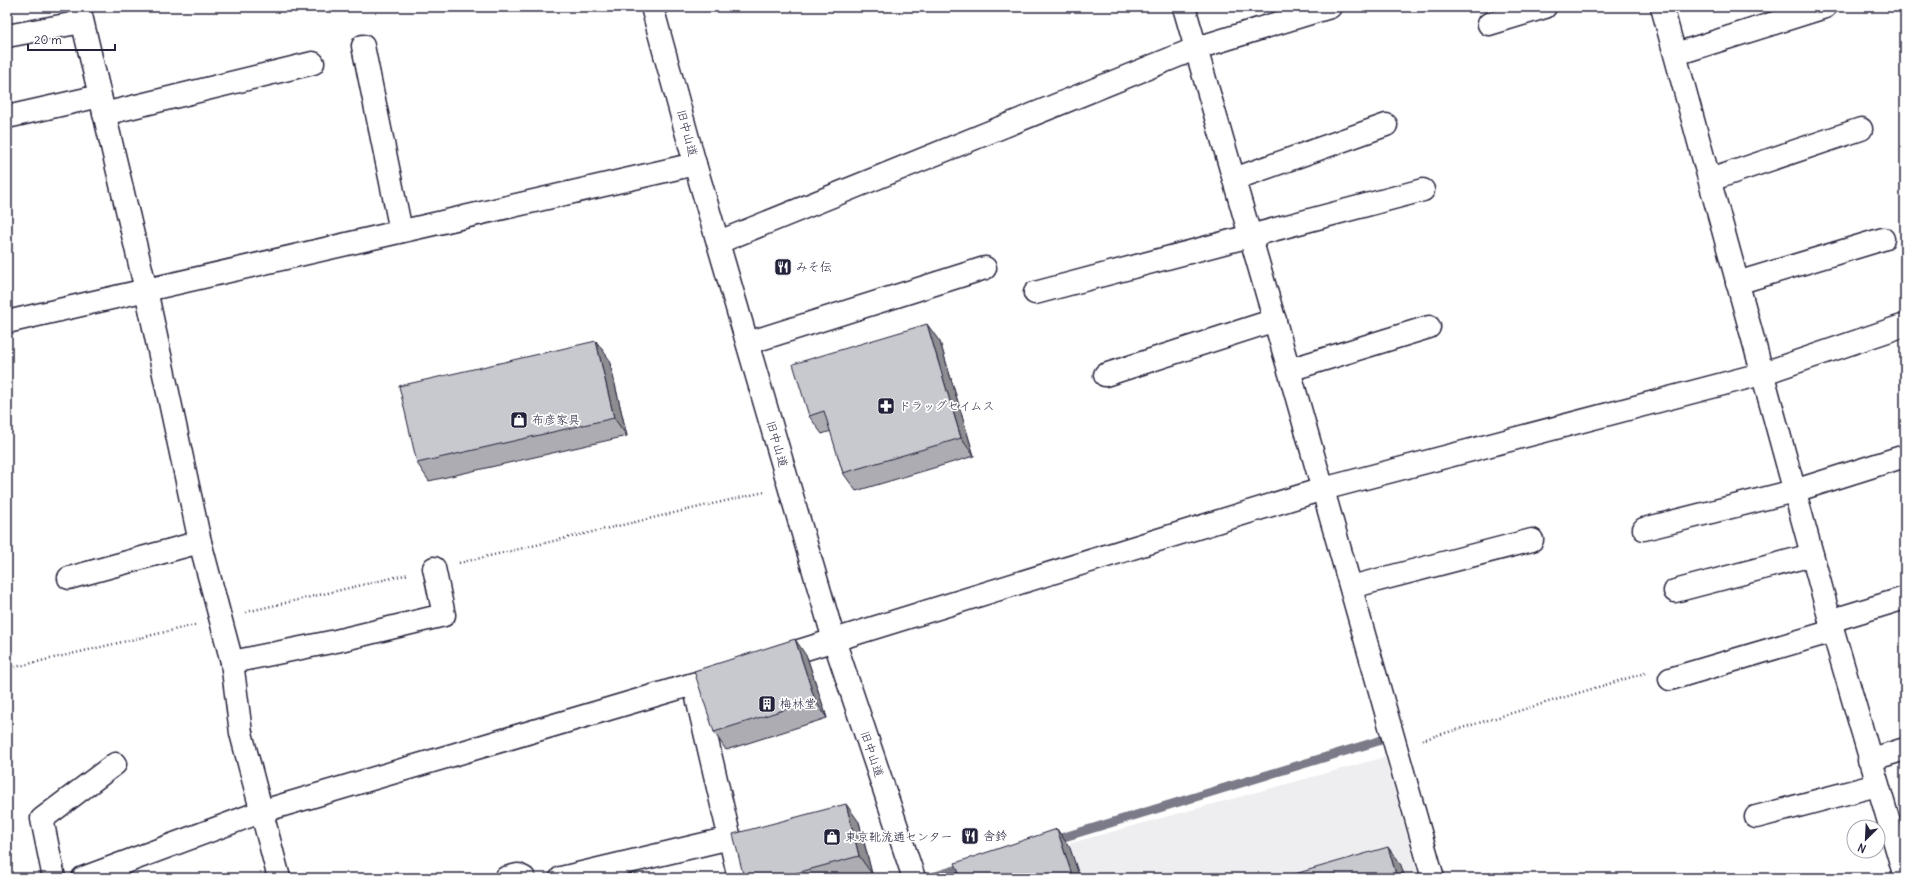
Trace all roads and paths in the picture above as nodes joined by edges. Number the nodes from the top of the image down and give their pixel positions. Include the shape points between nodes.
1 (652, 7) edge
2 (1184, 7) edge
3 (1330, 7) edge
4 (1545, 7) edge
5 (1662, 7) edge
6 (1825, 7) edge
7 (81, 14) edge
8 (1489, 24) dead end
9 (7, 36) edge
10 (364, 46) dead end
11 (1197, 48) junction
12 (1676, 54) junction
13 (313, 63) dead end
14 (102, 105) junction
15 (7, 117) edge
16 (1386, 125) dead end
17 (1861, 129) dead end
18 (695, 164) junction
19 (1234, 179) junction
20 (1710, 180) junction
21 (1423, 190) dead end
22 (401, 231) junction
23 (1250, 235) junction
24 (1883, 239) dead end
25 (719, 242) junction
26 (985, 268) dead end
27 (1737, 283) junction
28 (146, 290) junction
29 (1035, 293) dead end
30 (1275, 320) junction
31 (7, 322) edge
32 (1905, 325) edge
33 (1429, 328) dead end
34 (748, 343) junction
35 (1289, 370) junction
36 (1761, 374) junction
37 (1105, 375) dead end
38 (1905, 456) edge
39 (789, 486) junction
40 (1323, 489) junction
41 (1794, 491) junction
42 (1644, 529) dead end
43 (1532, 540) dead end
44 (200, 542) junction
45 (1812, 555) junction
46 (434, 568) junction
47 (69, 578) dead end
48 (1351, 587) junction
49 (1676, 591) dead end
50 (1905, 598) edge
51 (221, 618) junction
52 (1832, 626) junction
53 (834, 640) junction
54 (232, 662) junction
55 (7, 669) edge
56 (1670, 678) joint
57 (694, 685) junction
58 (1396, 747) junction
59 (1905, 749) edge
60 (1869, 760) junction
61 (116, 764) dead end
62 (1877, 785) junction
63 (263, 811) junction
64 (1756, 817) dead end
65 (730, 838) junction
66 (92, 877) edge
67 (1905, 877) edge
68 (54, 878) edge
69 (279, 878) edge
70 (506, 878) edge
71 (524, 878) edge
72 (561, 878) edge
73 (739, 878) edge
74 (914, 878) edge
75 (1433, 878) edge

1 - 18 street, 旧中山道
2 - 11 street
3 - 11 street
4 - 8 street
5 - 12 street
6 - 12 street
7 - 9 street
7 - 14 street
10 - 22 street
11 - 19 street
11 - 25 street
12 - 20 street
13 - 14 street
14 - 15 street
14 - 28 street
16 - 19 street
17 - 20 street
18 - 22 street
18 - 25 street, 旧中山道
19 - 23 street
20 - 27 street
21 - 23 street
22 - 28 street
23 - 29 street
23 - 30 street
24 - 27 street
25 - 34 street, 旧中山道
26 - 34 street
27 - 36 street
28 - 31 street
28 - 44 street
30 - 35 street
30 - 37 street
32 - 36 street
33 - 35 street
34 - 39 street, 旧中山道
35 - 40 street
36 - 40 street
36 - 41 street
38 - 41 street
39 - 46 path
39 - 53 street, 旧中山道
40 - 48 street
40 - 53 street
41 - 42 street
41 - 45 street
43 - 48 street
44 - 47 street
44 - 51 street
45 - 49 street
45 - 52 street
46 - 51 path
46 - 54 street via 444,616
48 - 58 street
50 - 52 street
51 - 54 street
51 - 55 path
52 - 56 street
52 - 60 street
53 - 57 street
53 - 74 street, 旧中山道
54 - 63 street via 241,733
56 - 58 path via 1665,667
57 - 63 street
57 - 65 street
58 - 75 street
59 - 60 street
60 - 62 street
61 - 68 street via 42,820
62 - 64 street
62 - 67 street
63 - 66 street
63 - 69 street
65 - 72 street
65 - 73 street
70 - 71 street via 518,875

